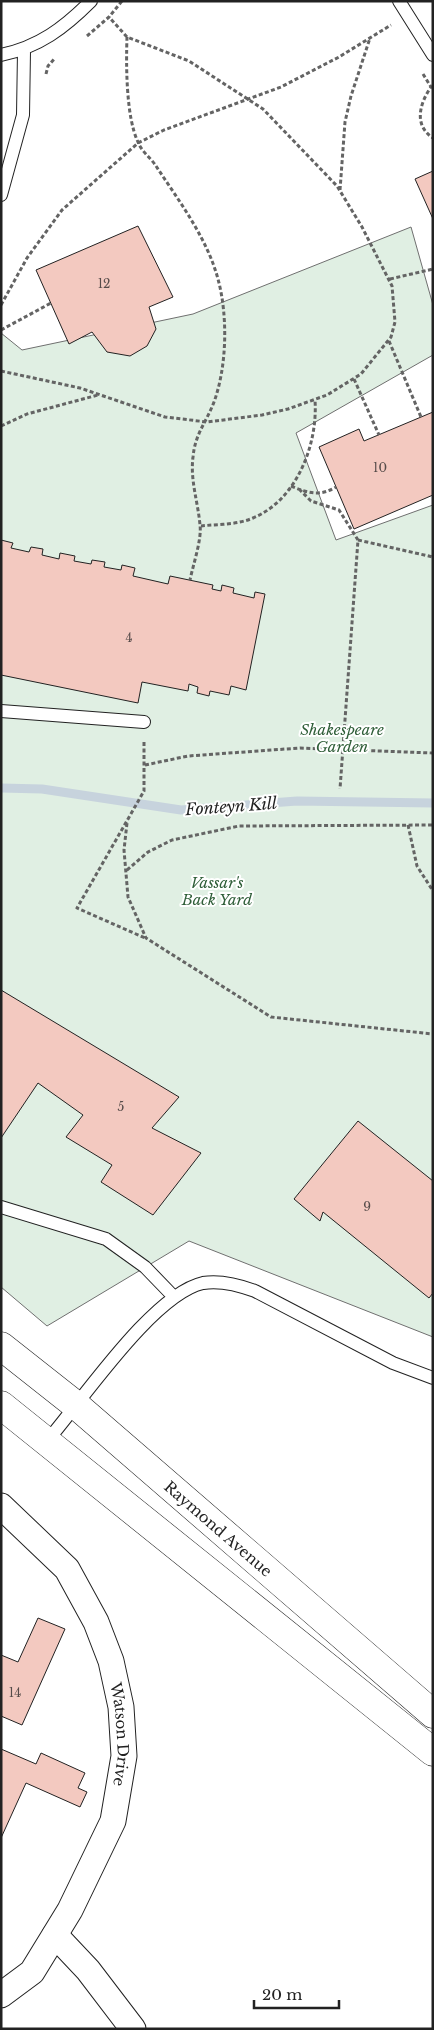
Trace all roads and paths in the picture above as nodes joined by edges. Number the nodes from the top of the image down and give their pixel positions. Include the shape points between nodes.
1 (91, 1) edge
2 (122, 1) edge
3 (399, 1) edge
4 (109, 17) junction
5 (395, 23) dead end
6 (370, 37) junction
7 (83, 38) dead end
8 (127, 38) junction
9 (24, 50) junction
10 (60, 54) dead end
11 (433, 55) edge
12 (1, 56) edge
13 (421, 70) dead end
14 (44, 80) dead end
15 (249, 98) junction
16 (433, 138) edge
17 (138, 143) junction
18 (340, 190) junction
19 (1, 195) edge
20 (433, 269) edge
21 (390, 279) junction
22 (51, 303) dead end
23 (1, 305) edge
24 (1, 330) edge
25 (388, 340) junction
26 (1, 371) edge
27 (354, 378) junction
28 (98, 394) junction
29 (315, 400) junction
30 (421, 417) dead end
31 (206, 422) junction
32 (1, 426) edge
33 (379, 435) dead end
34 (291, 486) junction
35 (336, 487) dead end
36 (298, 489) junction
37 (200, 526) junction
38 (358, 540) junction
39 (433, 557) edge
40 (190, 580) dead end
41 (1, 712) edge
42 (144, 722) joint
43 (343, 750) junction
44 (433, 753) edge
45 (144, 765) junction
46 (340, 789) dead end
47 (127, 823) junction
48 (408, 825) junction
49 (433, 825) edge
50 (126, 871) junction
51 (433, 891) edge
52 (146, 938) junction
53 (433, 1034) edge
54 (1, 1207) edge
55 (174, 1297) junction
56 (1, 1346) edge
57 (433, 1378) edge
58 (1, 1404) edge
59 (77, 1406) junction
60 (47, 1441) junction
61 (1, 1506) edge
62 (433, 1714) edge
63 (433, 1752) edge
64 (55, 1935) junction
65 (1, 1995) edge
66 (133, 2029) edge

1 - 9 lane via 51,35
2 - 4 path
3 - 11 lane
4 - 7 path
4 - 8 path
5 - 6 path
6 - 15 path via 281,88
6 - 18 path via 350,96
8 - 15 path via 189,62
8 - 17 path via 129,97
9 - 12 lane
9 - 19 lane via 23,115
10 - 14 path via 48,66
13 - 16 path via 431,87 421,106 420,120 424,130
15 - 17 path
15 - 18 path
17 - 23 path via 62,210 27,258
17 - 31 path via 186,212 218,280 223,316 222,362 218,392
18 - 21 path
20 - 21 path
21 - 25 path via 395,322
22 - 24 path
25 - 27 path
25 - 30 path
26 - 28 path
27 - 29 path
27 - 33 path
28 - 31 path via 166,417
28 - 32 path via 27,414
29 - 31 path via 262,415
29 - 34 path via 316,425 312,443
31 - 37 path via 198,430 192,460
34 - 36 path
34 - 37 path via 277,503 252,519
35 - 36 path via 320,494
36 - 38 path via 311,501 339,510
37 - 40 path
38 - 39 path
38 - 43 path
41 - 42 lane
42 - 45 path
43 - 44 path
43 - 45 path via 300,748 188,756
43 - 46 path
45 - 47 path via 144,791
47 - 50 path
47 - 52 path via 77,908
48 - 49 path
48 - 50 path via 240,826 172,840 148,852
48 - 51 path via 417,866
50 - 52 path via 128,897
52 - 53 path via 271,1016
54 - 55 lane via 106,1239 145,1267
55 - 57 lane via 204,1283 240,1285 279,1302 393,1363
55 - 59 lane via 136,1333
56 - 59 main road, Raymond Avenue
58 - 60 main road
59 - 60 lane
59 - 62 main road, Raymond Avenue
60 - 63 main road
61 - 64 street, Watson Drive via 67,1569 96,1622 111,1661 121,1707 124,1756 113,1821
64 - 65 street, Watson Drive via 32,1972
64 - 66 street via 88,1970

